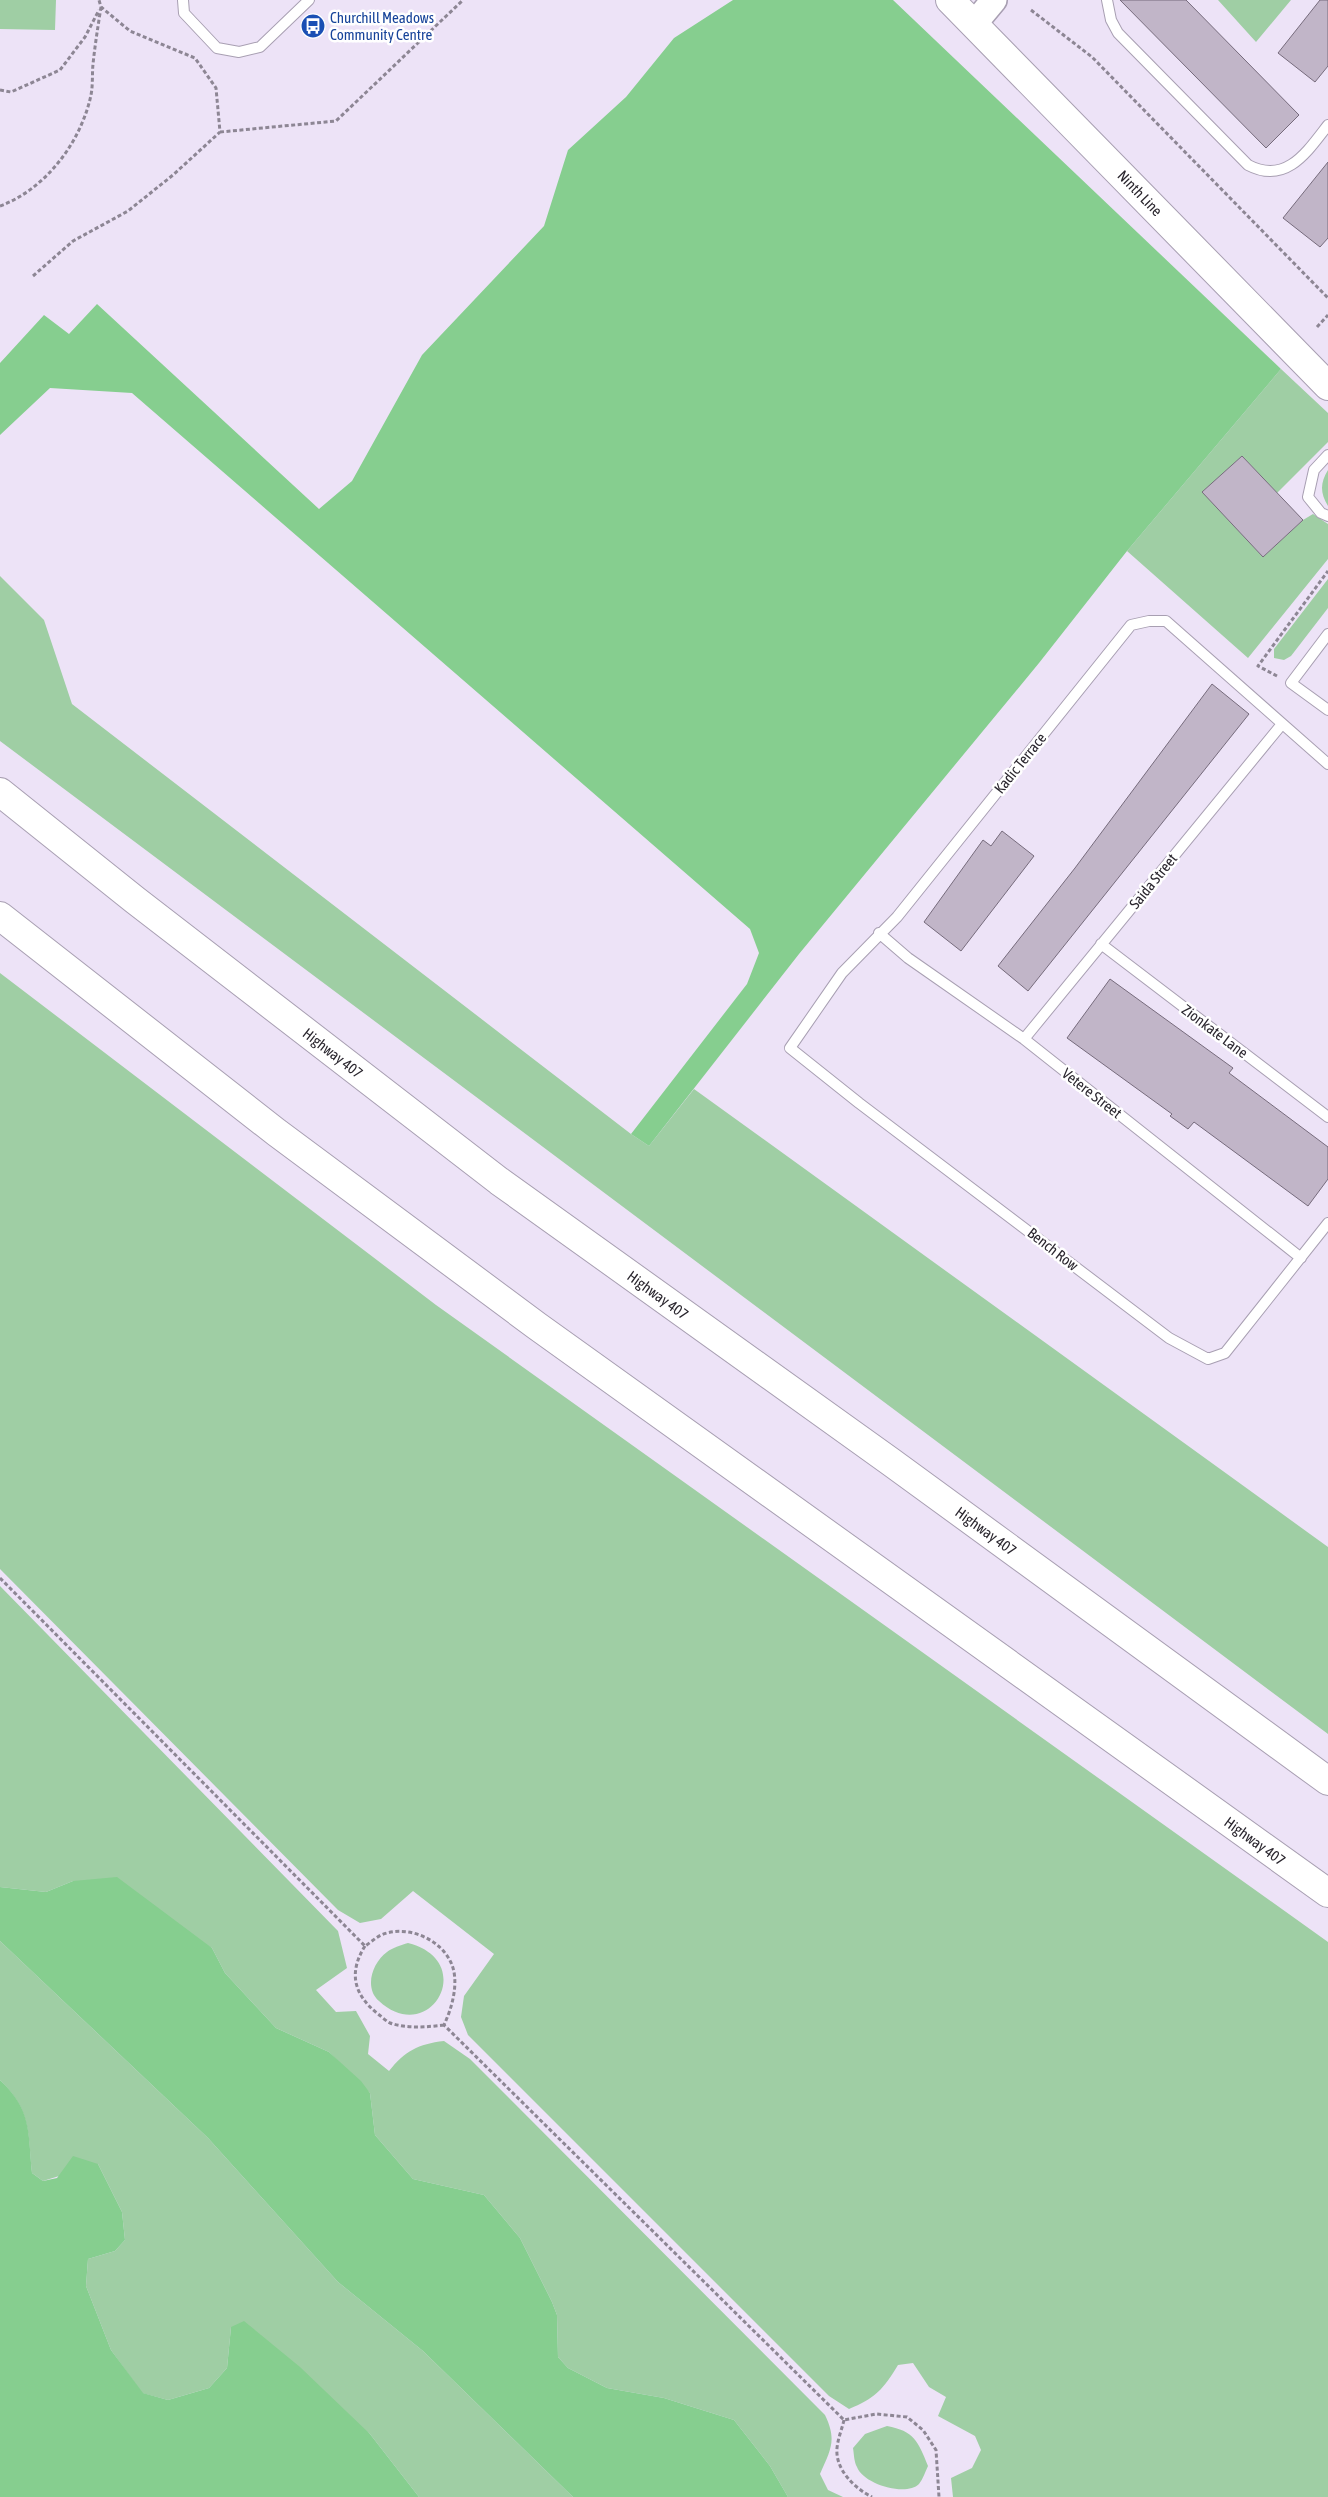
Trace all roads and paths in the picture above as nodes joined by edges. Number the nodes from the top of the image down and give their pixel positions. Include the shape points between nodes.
1 (99, 0) edge
2 (183, 0) edge
3 (309, 0) edge
4 (463, 0) edge
5 (950, 0) edge
6 (994, 0) edge
7 (1107, 0) edge
8 (101, 7) junction
9 (1031, 10) dead end
10 (974, 24) junction
11 (0, 90) edge
12 (1328, 125) edge
13 (220, 132) junction
14 (0, 206) edge
15 (33, 276) dead end
16 (1328, 298) edge
17 (1328, 314) edge
18 (1317, 327) dead end
19 (1328, 386) edge
20 (1328, 455) edge
21 (1328, 516) edge
22 (1328, 571) edge
23 (1328, 634) edge
24 (1291, 683) junction
25 (1328, 710) edge
26 (1282, 724) junction
27 (1328, 764) edge
28 (0, 792) edge
29 (0, 916) edge
30 (879, 933) junction
31 (1101, 944) junction
32 (1024, 1039) junction
33 (790, 1048) joint
34 (1328, 1118) edge
35 (1328, 1223) edge
36 (1301, 1258) junction
37 (0, 1578) edge
38 (1328, 1781) edge
39 (1328, 1893) edge
40 (365, 1946) junction
41 (444, 2025) junction
42 (844, 2420) junction
43 (872, 2497) edge
44 (939, 2497) edge

1 - 8 path
2 - 3 lane via 184,12 217,48 239,52 260,47
4 - 13 path via 336,121
5 - 10 main road, Ninth Line
6 - 10 street
7 - 12 lane via 1111,20 1118,33 1248,165 1264,172 1292,165 1308,152
8 - 11 path via 85,37 60,70 12,92
8 - 13 path via 130,31 195,58 216,88
8 - 14 path via 91,94 82,122 62,158 43,180
9 - 16 path via 1092,57
10 - 19 main road, Ninth Line
13 - 15 path via 128,211 73,241
17 - 18 path
20 - 21 lane via 1314,470 1308,497 1321,513
22 - 24 path via 1258,666
23 - 24 lane
24 - 25 lane
26 - 27 lane, Kadic Terrace
26 - 30 lane, Kadic Terrace via 1166,621 1131,625 896,917
26 - 31 lane, Saida Street
28 - 38 main road, Highway 407 via 499,1181
29 - 39 main road, Highway 407 via 276,1132 529,1320
30 - 32 lane, Vetere Street via 908,958
30 - 33 lane, Kadic Terrace via 842,973
31 - 32 lane, Saida Street
31 - 34 lane, Zionkate Lane
32 - 36 lane, Vetere Street
33 - 36 lane, Bench Row via 1170,1338 1208,1359 1225,1353
35 - 36 lane, Bench Row
37 - 40 path
40 - 41 path via 357,1963 356,1987 369,2007 390,2023 421,2028
40 - 41 path via 382,1935 404,1932 425,1936 442,1947 453,1966 454,1989
41 - 42 path
42 - 43 path via 837,2449 841,2470 860,2491
42 - 44 path via 876,2414 907,2417 923,2430 936,2450

